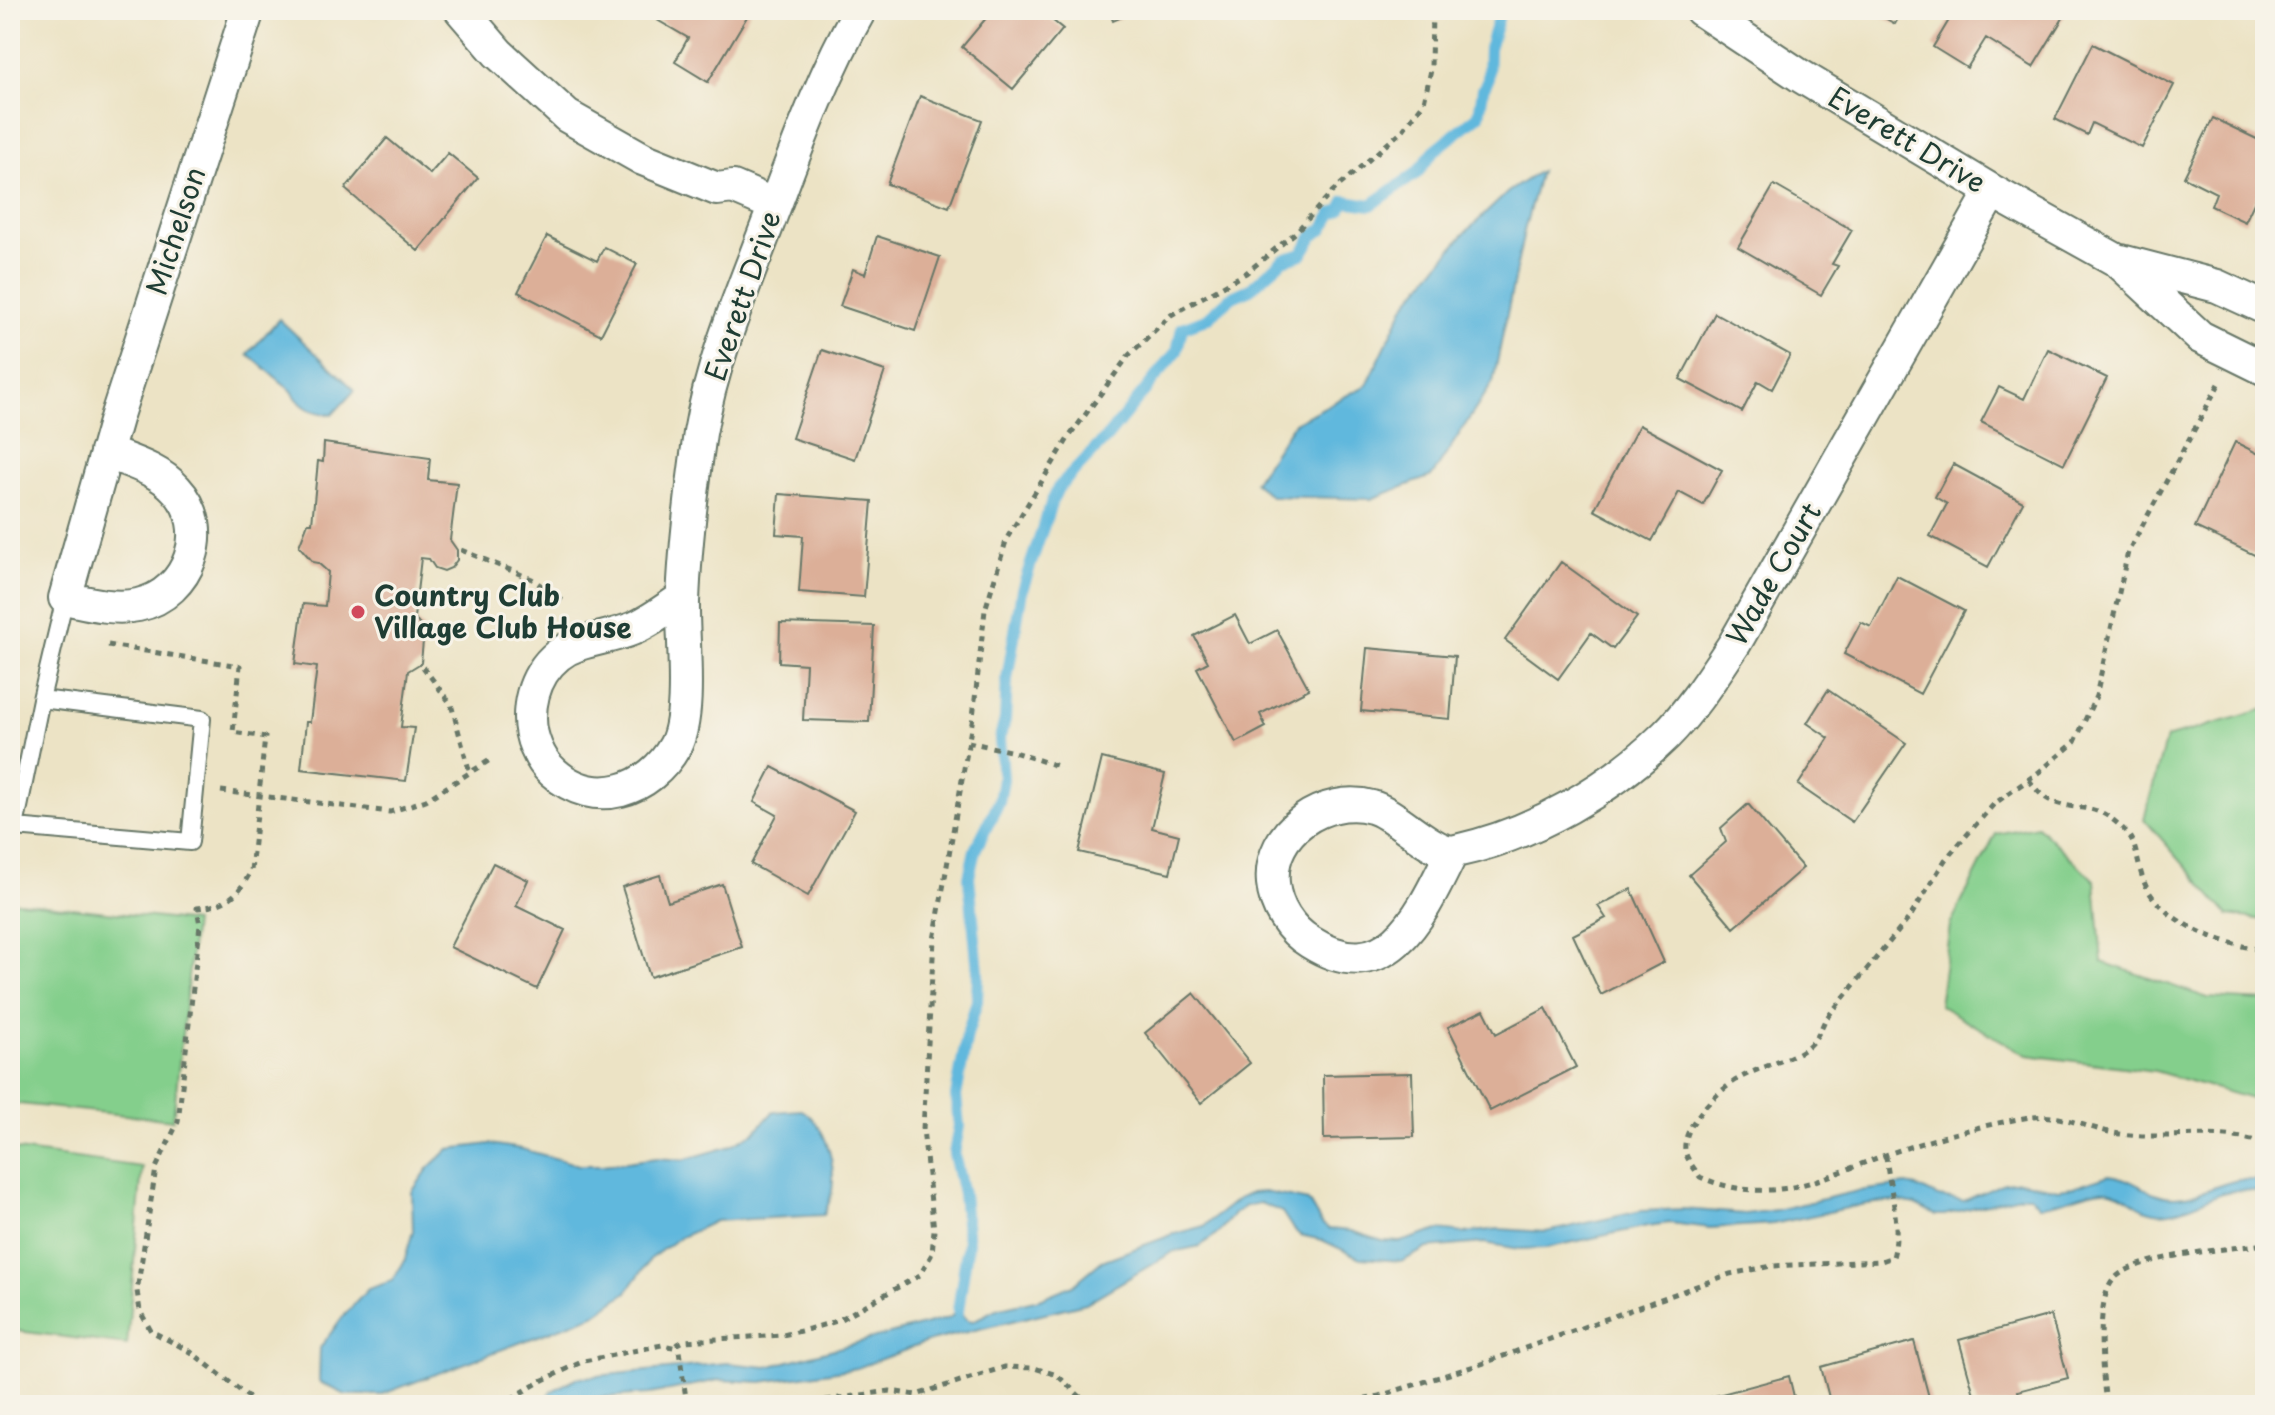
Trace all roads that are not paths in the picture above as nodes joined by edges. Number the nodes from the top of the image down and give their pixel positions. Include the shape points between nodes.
1 (248, 10) edge
2 (461, 10) edge
3 (860, 10) edge
4 (1701, 10) edge
5 (1992, 191) junction
6 (775, 205) junction
7 (2118, 261) junction
8 (2265, 308) edge
9 (2265, 369) edge
10 (106, 452) junction
11 (65, 598) junction
12 (683, 598) junction
13 (41, 699) junction
14 (1452, 852) junction

1 - 10 street, Michelson
2 - 6 street via 498,53 567,116 643,159
3 - 6 street, Everett Drive via 838,48
4 - 5 street, Everett Drive
5 - 7 street, Everett Drive
5 - 14 street, Wade Court via 1735,643 1701,692 1667,733 1596,791 1503,836
6 - 12 street, Everett Drive via 712,382 692,494
7 - 8 street, Everett Drive via 2217,286
7 - 9 street, Everett Drive via 2200,337
10 - 11 street, Michelson
10 - 11 street via 156,472 178,490 190,511 195,538 188,567 172,589 139,605 100,606
11 - 13 lane
12 - 12 street, Everett Drive via 635,628 578,644 539,676 530,700 530,727 539,754 553,773 594,791 620,791 661,768 681,731
13 - 13 lane via 15,827 190,842 202,719
14 - 14 street via 1373,807 1348,804 1298,822 1282,842 1273,885 1283,915 1299,935 1325,952 1371,956 1396,942 1418,918

